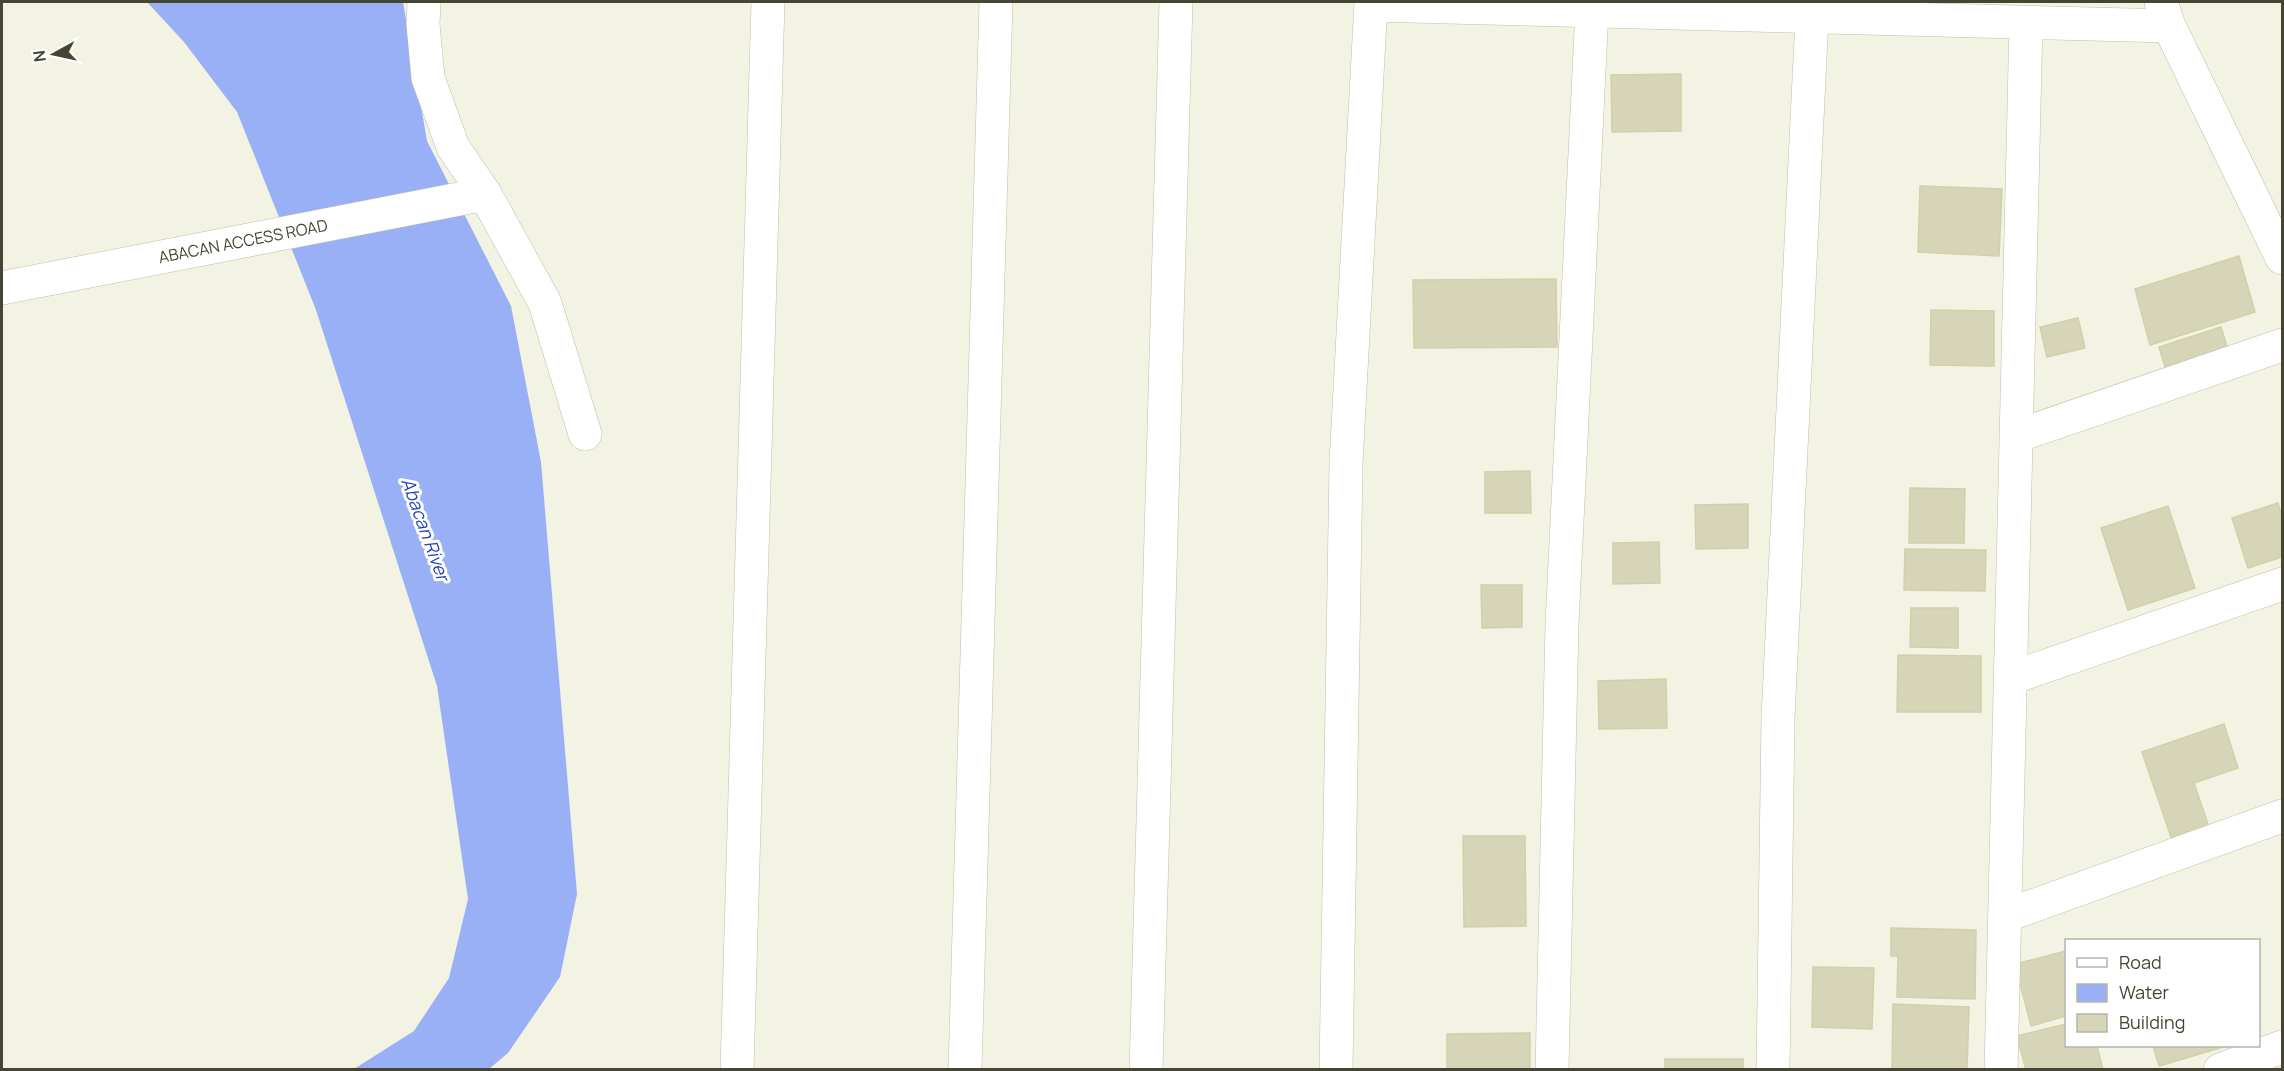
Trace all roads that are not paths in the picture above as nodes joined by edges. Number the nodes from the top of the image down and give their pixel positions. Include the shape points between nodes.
1 (424, 2) edge
2 (768, 2) edge
3 (996, 2) edge
4 (1176, 2) edge
5 (1371, 3) edge
6 (1592, 10) junction
7 (2165, 14) edge
8 (1812, 17) junction
9 (2026, 23) junction
10 (475, 196) junction
11 (2283, 258) edge
12 (2, 288) edge
13 (2283, 345) edge
14 (585, 434) dead end
15 (2017, 436) junction
16 (2283, 584) edge
17 (2011, 678) junction
18 (2283, 816) edge
19 (2005, 916) junction
20 (2283, 1047) edge
21 (736, 1070) edge
22 (965, 1070) edge
23 (1146, 1070) edge
24 (1336, 1070) edge
25 (1552, 1070) edge
26 (1773, 1070) edge
27 (2001, 1070) edge
28 (2220, 1070) edge

1 - 10 street via 428,78
2 - 21 street
3 - 22 street
4 - 23 street
5 - 6 street
5 - 24 street via 1346,463
6 - 8 street
6 - 25 street via 1563,624
7 - 9 street
7 - 11 street
8 - 9 street
8 - 26 street via 1778,718
9 - 15 street
10 - 12 street, ABACAN ACCESS ROAD
10 - 14 street via 545,303
13 - 15 street
15 - 17 street
16 - 17 street
17 - 19 street
18 - 19 street
19 - 27 street
20 - 28 street

